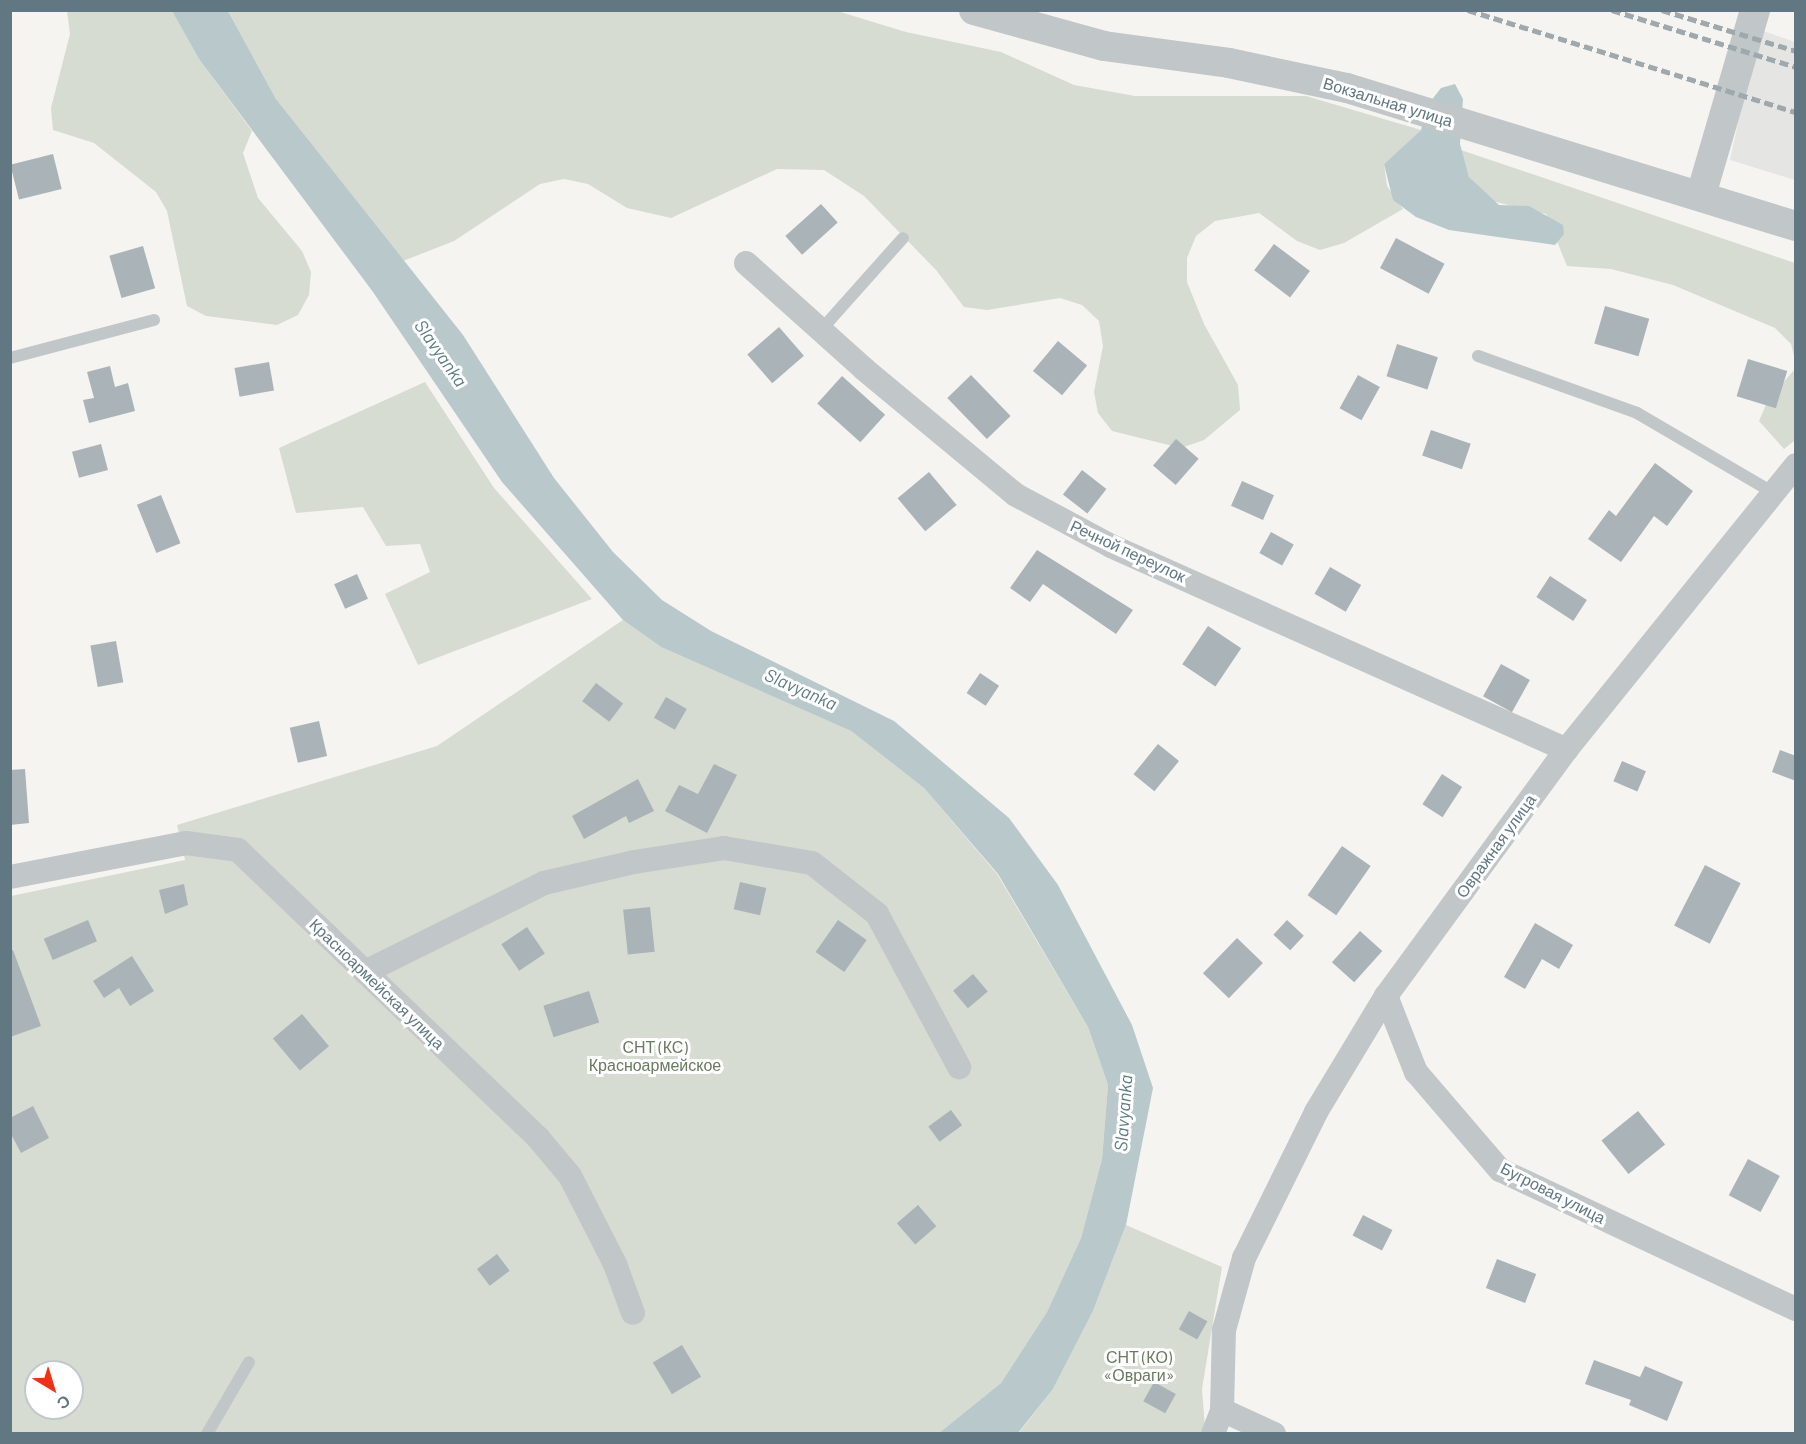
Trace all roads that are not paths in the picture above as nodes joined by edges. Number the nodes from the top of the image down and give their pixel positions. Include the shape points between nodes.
1 (974, 10) edge
2 (1755, 10) edge
3 (1701, 195) junction
4 (1796, 226) edge
5 (903, 238) dead end
6 (746, 262) dead end
7 (154, 320) dead end
8 (821, 330) junction
9 (1478, 356) dead end
10 (10, 358) edge
11 (1796, 465) edge
12 (1774, 493) junction
13 (1566, 750) junction
14 (10, 877) edge
15 (365, 972) junction
16 (1386, 996) junction
17 (959, 1067) dead end
18 (1796, 1309) edge
19 (633, 1313) dead end
20 (249, 1362) dead end
21 (1222, 1410) junction
22 (207, 1434) edge
23 (1213, 1434) edge
24 (1274, 1434) edge

1 - 3 street, Вокзальная улица via 1057,36 1284,73
2 - 3 street
3 - 4 street, Вокзальная улица
5 - 8 lane
6 - 8 street, Речной переулок
7 - 10 lane
8 - 13 street, Речной переулок via 1016,495 1111,546
9 - 12 lane via 1637,413
11 - 12 street, Овражная улица
12 - 13 street, Овражная улица
13 - 16 street, Овражная улица
14 - 15 street, Красноармейская улица via 186,843 238,850
15 - 17 street via 544,883 634,862 724,848 812,863 877,914
15 - 19 street, Красноармейская улица via 539,1139 570,1176 615,1264
16 - 18 street, Бугровая улица via 1416,1072 1500,1170
16 - 21 street, Овражная улица via 1316,1112 1244,1258 1224,1330
20 - 22 lane
21 - 23 street, Овражная улица
21 - 24 street

